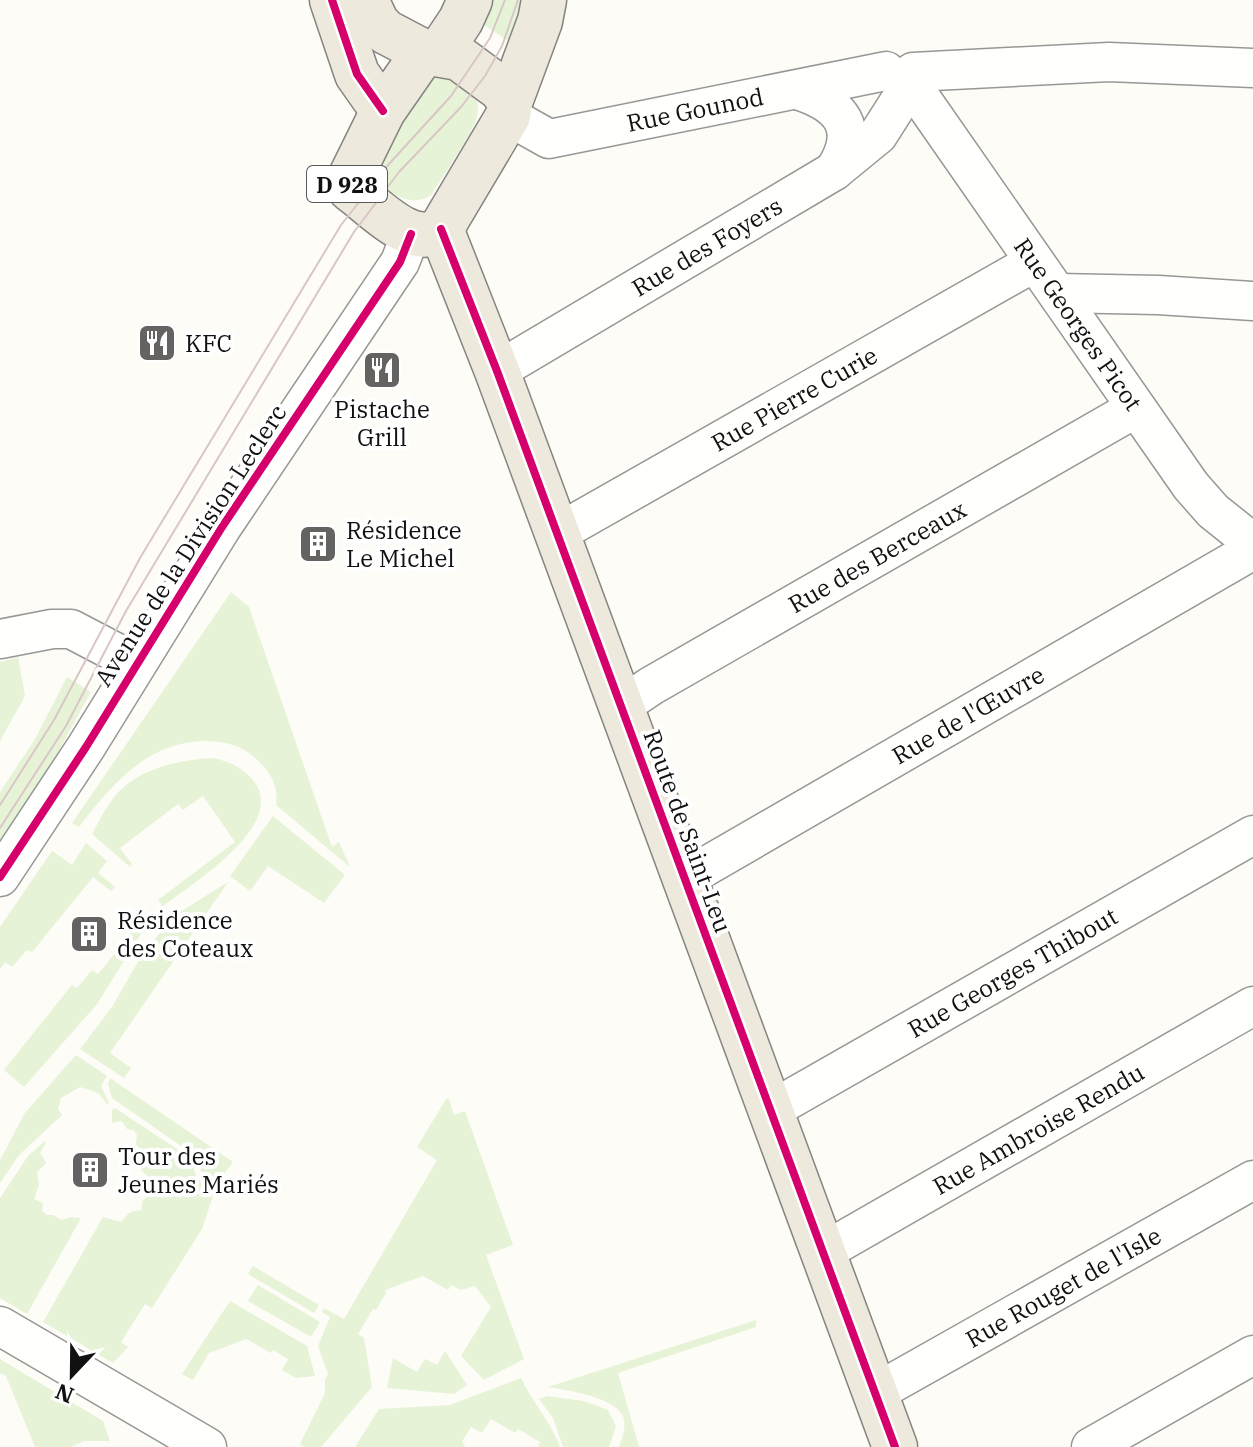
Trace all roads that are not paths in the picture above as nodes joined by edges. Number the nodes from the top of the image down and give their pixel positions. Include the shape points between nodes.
1 (332, 0) edge
2 (366, 0) edge
3 (470, 0) edge
4 (544, 0) edge
5 (431, 52) junction
6 (1253, 68) edge
7 (904, 84) junction
8 (797, 90) junction
9 (509, 109) junction
10 (383, 111) junction
11 (834, 171) junction
12 (426, 232) junction
13 (1033, 263) junction
14 (1057, 293) junction
15 (1253, 301) edge
16 (497, 371) junction
17 (1136, 408) junction
18 (556, 534) junction
19 (1253, 543) edge
20 (1253, 550) edge
21 (0, 639) edge
22 (136, 663) junction
23 (620, 707) junction
24 (1253, 835) edge
25 (0, 877) edge
26 (684, 879) junction
27 (1253, 1006) edge
28 (771, 1110) junction
29 (1253, 1180) edge
30 (823, 1252) junction
31 (0, 1326) edge
32 (1253, 1355) edge
33 (875, 1393) junction
34 (207, 1447) edge
35 (895, 1447) edge
36 (1091, 1447) edge

1 - 10 main road via 357,74
2 - 5 main road via 383,29
3 - 5 main road via 461,20
4 - 9 main road
5 - 9 main road via 472,67 501,89
5 - 10 main road, D 928
6 - 7 street, Rue Gounod via 1109,62
7 - 8 street, Rue Gounod
7 - 11 street, Rue des Foyers via 878,135
7 - 13 street, Rue Georges Picot
8 - 9 street, Rue Gounod via 549,139
8 - 11 street via 825,101 842,119 847,148
9 - 12 main road
10 - 12 main road, D 928 via 347,184
11 - 16 street, Rue des Foyers
12 - 16 main road, Route de Saint-Leu
12 - 22 street, Avenue de la Division Leclerc via 400,262
13 - 14 street, Rue Georges Picot
13 - 18 street, Rue Pierre Curie
14 - 15 street
14 - 17 street, Rue Georges Picot
16 - 18 main road, Route de Saint-Leu
17 - 19 street, Rue Georges Picot via 1199,498
17 - 23 street, Rue des Berceaux
18 - 23 main road, Route de Saint-Leu
20 - 26 street, Rue de l'Œuvre
21 - 22 street via 71,629
22 - 25 street, Avenue de la Division Leclerc
23 - 26 main road, Route de Saint-Leu
24 - 28 street, Rue Georges Thibout
26 - 28 main road, Route de Saint-Leu
27 - 30 street, Rue Ambroise Rendu
28 - 30 main road, Route de Saint-Leu
29 - 33 street, Rue Rouget de l'Isle
30 - 33 main road, Route de Saint-Leu
31 - 34 street
32 - 36 street
33 - 35 main road, Route de Saint-Leu

